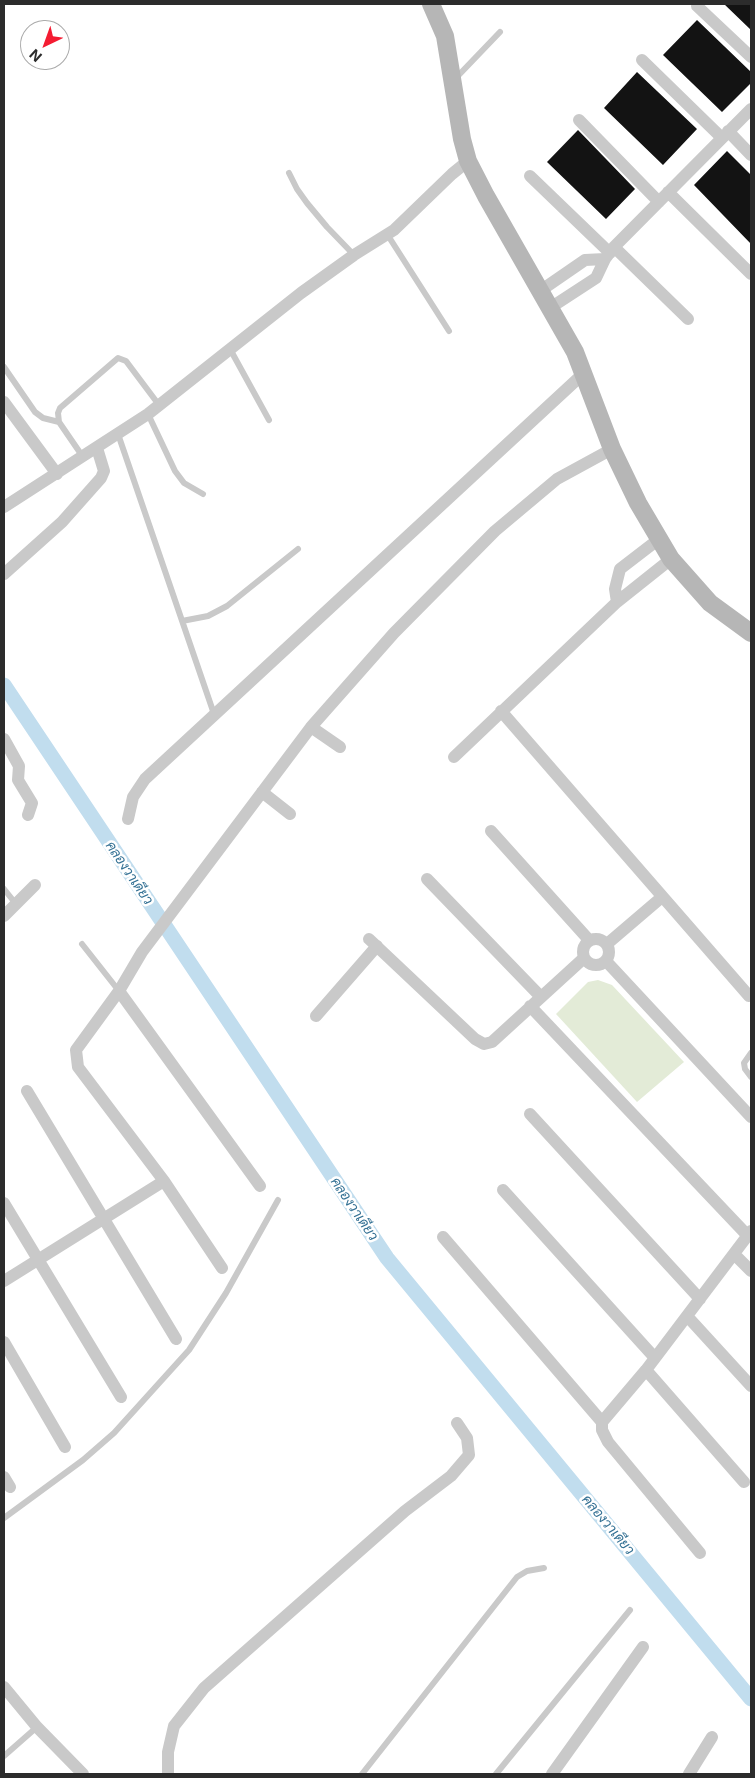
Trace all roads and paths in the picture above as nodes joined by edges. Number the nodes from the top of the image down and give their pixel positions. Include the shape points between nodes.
1 (431, 4) edge
2 (697, 6) dead end
3 (500, 32) dead end
4 (751, 57) edge
5 (642, 60) dead end
6 (453, 82) junction
7 (751, 108) edge
8 (579, 120) dead end
9 (725, 134) junction
10 (751, 154) edge
11 (468, 160) junction
12 (289, 173) dead end
13 (530, 176) dead end
14 (668, 192) junction
15 (659, 202) junction
16 (387, 234) junction
17 (610, 253) junction
18 (354, 255) junction
19 (751, 274) edge
20 (540, 291) junction
21 (550, 308) junction
22 (688, 319) dead end
23 (449, 331) dead end
24 (230, 349) junction
25 (4, 368) edge
26 (584, 372) junction
27 (4, 402) edge
28 (159, 405) junction
29 (148, 414) junction
30 (269, 420) dead end
31 (60, 422) junction
32 (118, 434) junction
33 (96, 448) junction
34 (612, 449) junction
35 (83, 456) junction
36 (57, 474) junction
37 (203, 494) dead end
38 (4, 507) edge
39 (659, 540) junction
40 (298, 549) dead end
41 (671, 560) junction
42 (4, 574) edge
43 (617, 602) junction
44 (182, 622) junction
45 (751, 633) edge
46 (501, 711) junction
47 (214, 715) junction
48 (312, 727) junction
49 (4, 739) edge
50 (340, 747) dead end
51 (454, 757) dead end
52 (262, 792) junction
53 (290, 814) dead end
54 (28, 815) dead end
55 (128, 819) dead end
56 (490, 830) dead end
57 (428, 878) dead end
58 (35, 884) dead end
59 (4, 889) edge
60 (662, 897) junction
61 (16, 904) junction
62 (4, 916) edge
63 (589, 940) junction
64 (82, 944) dead end
65 (607, 944) junction
66 (584, 958) junction
67 (606, 961) junction
68 (119, 991) junction
69 (749, 996) dead end
70 (540, 998) junction
71 (530, 1006) junction
72 (316, 1016) dead end
73 (751, 1053) edge
74 (751, 1077) edge
75 (27, 1091) dead end
76 (530, 1114) dead end
77 (751, 1117) edge
78 (164, 1181) junction
79 (260, 1186) dead end
80 (503, 1190) dead end
81 (278, 1200) dead end
82 (4, 1204) edge
83 (102, 1218) junction
84 (750, 1234) edge
85 (443, 1237) dead end
86 (734, 1254) junction
87 (37, 1261) junction
88 (222, 1268) dead end
89 (751, 1271) edge
90 (4, 1282) edge
91 (700, 1300) junction
92 (687, 1316) junction
93 (176, 1339) dead end
94 (4, 1342) edge
95 (655, 1358) junction
96 (646, 1370) junction
97 (751, 1386) edge
98 (121, 1397) dead end
99 (602, 1422) junction
100 (457, 1423) dead end
101 (65, 1447) dead end
102 (744, 1482) dead end
103 (4, 1518) edge
104 (700, 1553) dead end
105 (544, 1568) dead end
106 (630, 1610) dead end
107 (642, 1647) dead end
108 (4, 1687) edge
109 (37, 1727) junction
110 (712, 1737) dead end
111 (4, 1756) edge
112 (83, 1774) edge
113 (168, 1774) edge
114 (362, 1774) edge
115 (496, 1774) edge
116 (552, 1774) edge
117 (689, 1774) edge

1 - 6 street via 445,36
2 - 4 street
3 - 6 lane
5 - 9 street
6 - 11 street
7 - 9 street
8 - 15 street
9 - 10 street
9 - 14 street
11 - 16 street
11 - 20 street
12 - 18 lane via 307,203
13 - 17 street
14 - 15 street
14 - 19 street
15 - 17 street
16 - 18 street
16 - 23 lane
17 - 20 street via 585,260
17 - 21 street via 596,278
17 - 22 street
18 - 24 street
20 - 21 street
21 - 26 street
24 - 28 street
24 - 30 lane
25 - 31 lane via 35,412 43,418
26 - 34 street
26 - 47 street
27 - 36 street
28 - 29 street
28 - 31 lane via 126,360 118,358 60,408
29 - 32 street
29 - 37 lane via 175,471 184,483
31 - 35 lane
32 - 33 street
32 - 44 lane
33 - 35 street
33 - 42 street via 104,472 100,478 62,522
34 - 39 street
34 - 48 street via 556,479 495,531 394,633
35 - 36 street
36 - 38 street
39 - 41 street
39 - 43 street via 620,569 615,588
40 - 44 lane via 227,606 208,616
41 - 43 street
41 - 45 street via 710,603
43 - 46 street
44 - 47 lane
46 - 51 street
46 - 60 street
47 - 55 street via 145,779 133,797
48 - 50 street
48 - 52 street
49 - 54 street via 19,766 18,780 32,803
52 - 53 street
52 - 68 street via 142,952
56 - 63 street
57 - 70 street
58 - 61 street
59 - 61 lane
60 - 65 street
60 - 69 street
61 - 62 street
63 - 65 street via 600,939
63 - 66 street via 584,947
64 - 68 lane
65 - 67 street via 609,954
66 - 67 street via 594,965
66 - 70 street
67 - 77 street
68 - 78 street via 76,1050 78,1067
68 - 79 street
70 - 71 street
71 - 72 street via 492,1042 484,1044 469,1034 373,942
71 - 84 street
73 - 74 lane via 744,1063
75 - 83 street
76 - 91 street
78 - 83 street
78 - 88 street
80 - 95 street
81 - 103 lane via 226,1293 189,1350 114,1433
82 - 87 street
83 - 87 street
83 - 93 street
84 - 86 street
85 - 99 street
86 - 89 street
86 - 91 street
87 - 90 street
87 - 98 street
91 - 92 street
92 - 95 street
92 - 97 street
94 - 101 street
95 - 96 street
96 - 99 street
96 - 102 street
99 - 104 street via 608,1442
100 - 113 street via 467,1438 469,1455 451,1476 405,1510 204,1688 174,1726 168,1752
105 - 114 lane via 527,1571 517,1578
106 - 115 lane
107 - 116 street
108 - 109 street
109 - 111 lane
109 - 112 street
110 - 117 street

